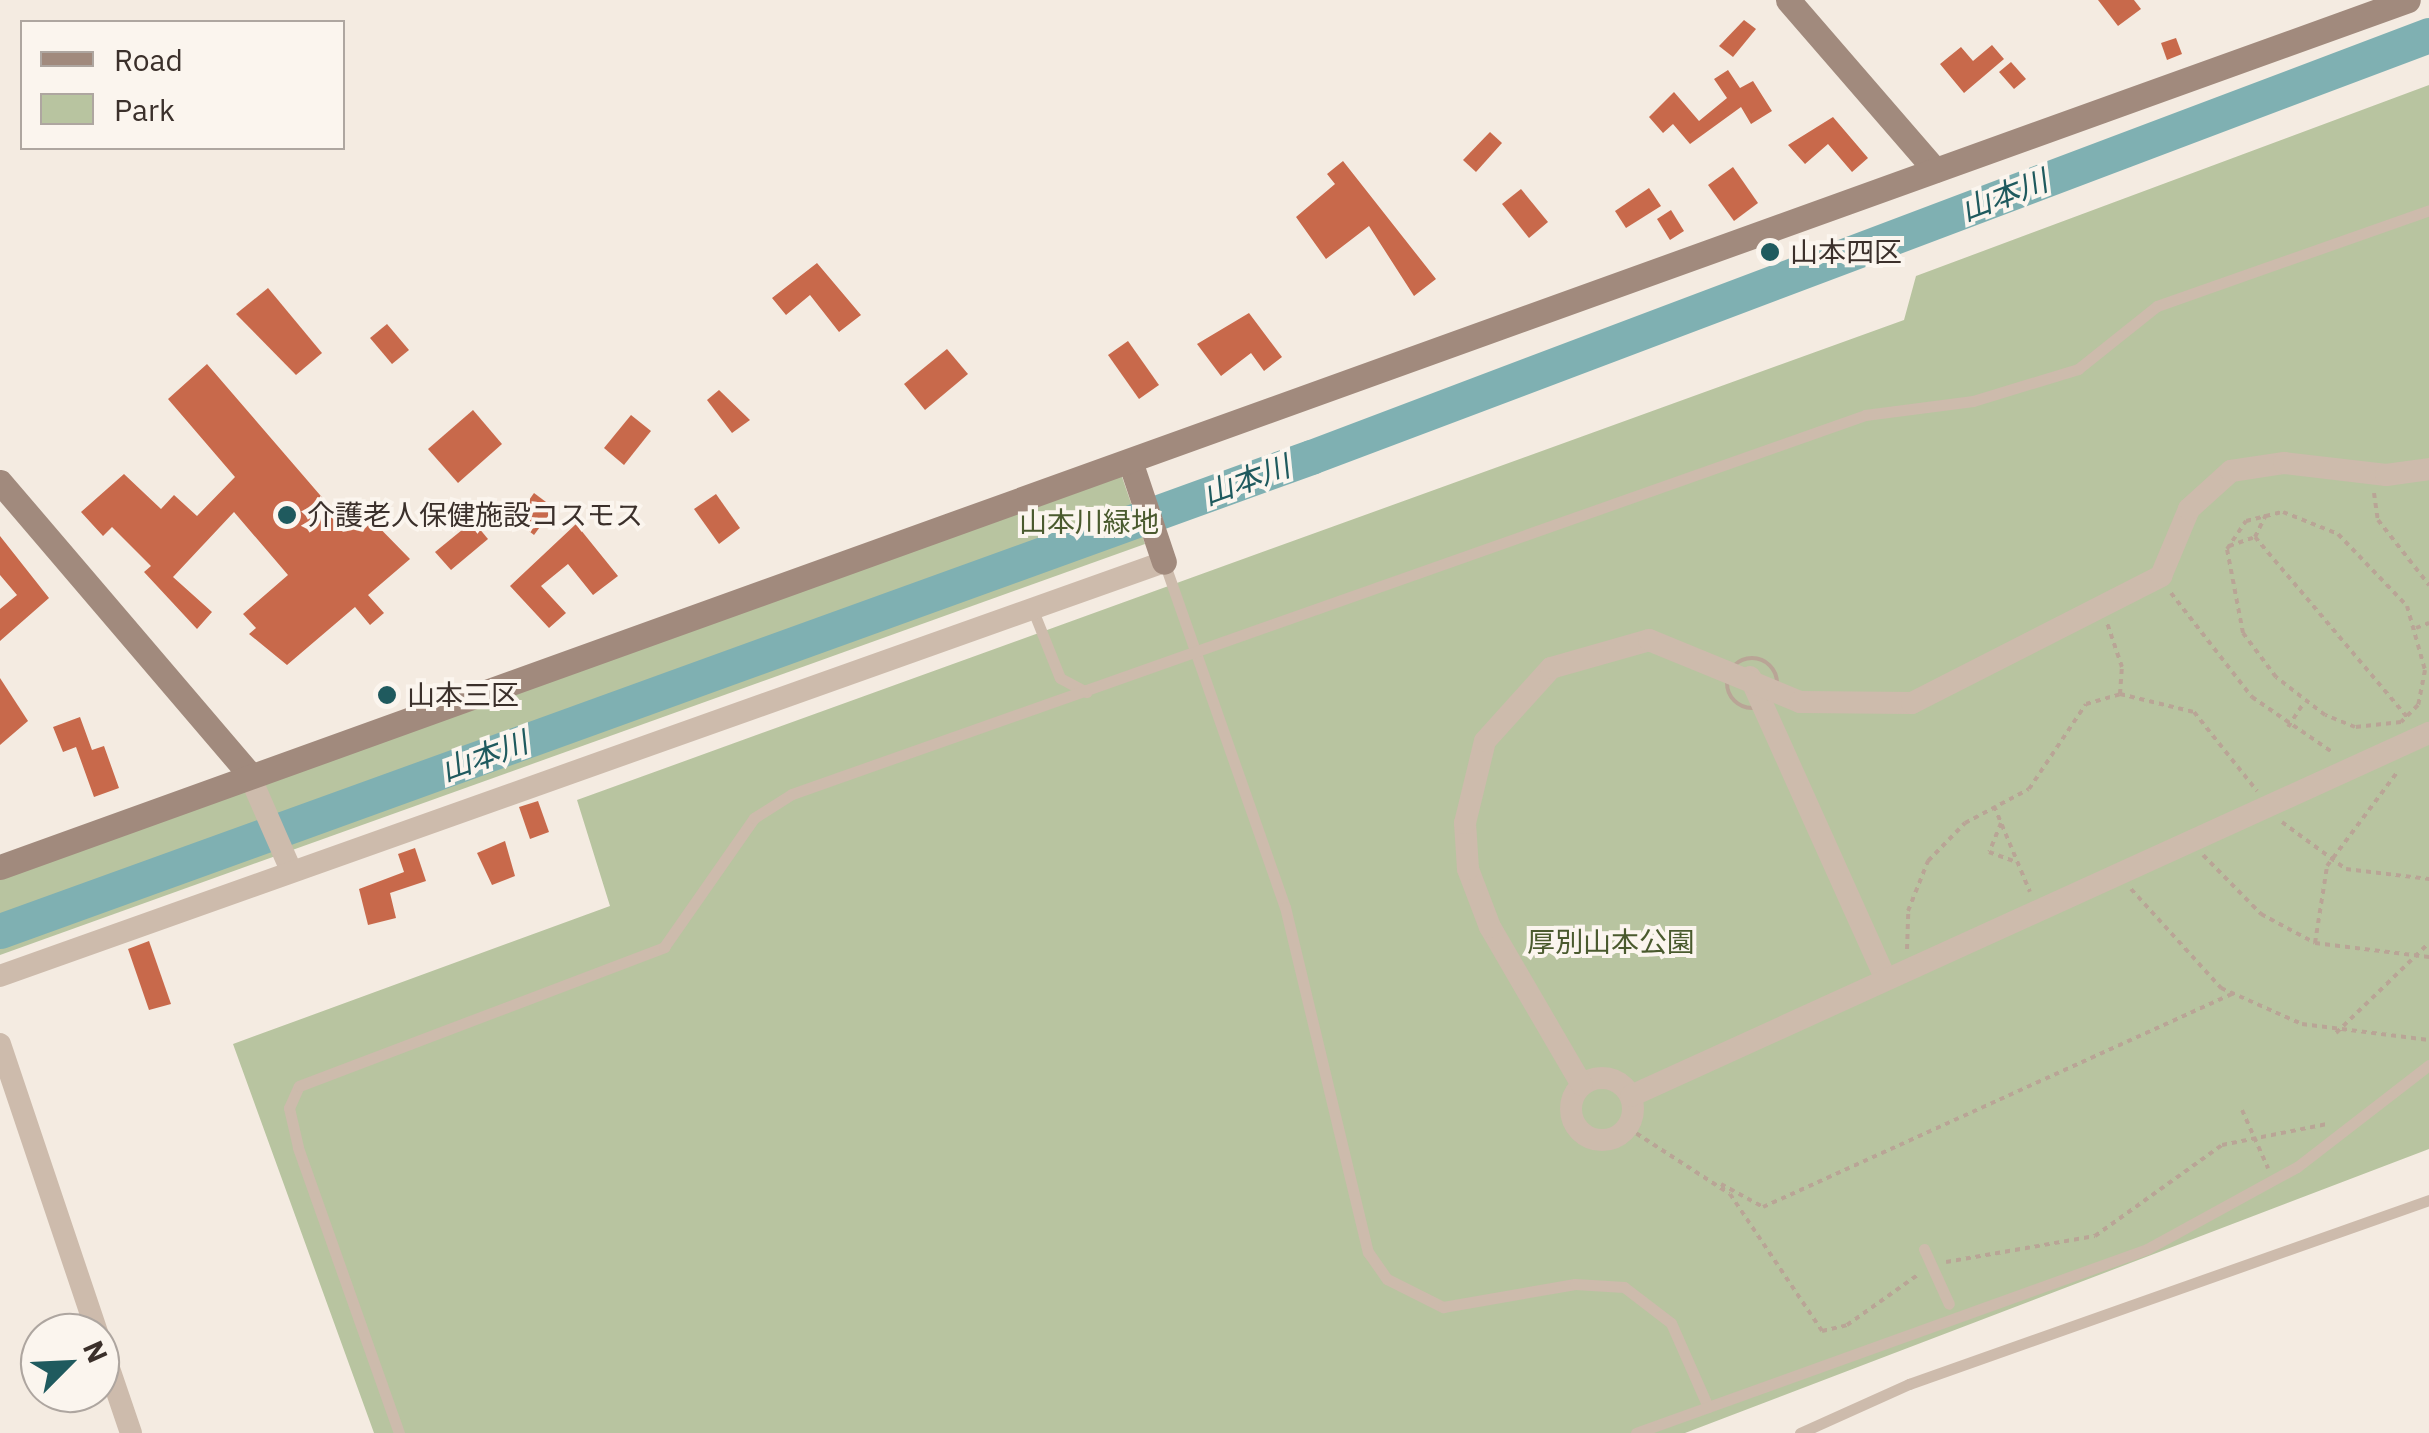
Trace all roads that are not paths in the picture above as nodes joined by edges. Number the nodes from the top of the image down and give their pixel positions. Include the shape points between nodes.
1 (1788, 0) edge
2 (2408, 0) edge
3 (1935, 170) junction
4 (2429, 210) edge
5 (1131, 464) junction
6 (2429, 469) edge
7 (0, 482) edge
8 (1162, 554) junction
9 (1032, 608) junction
10 (1196, 652) junction
11 (1748, 670) junction
12 (1086, 692) junction
13 (2426, 734) edge
14 (248, 772) junction
15 (289, 862) junction
16 (0, 867) edge
17 (0, 976) edge
18 (1886, 979) junction
19 (0, 1044) edge
20 (2429, 1065) edge
21 (1582, 1085) junction
22 (1631, 1096) junction
23 (2429, 1200) edge
24 (1924, 1249) dead end
25 (1949, 1304) dead end
26 (90, 1313) edge
27 (120, 1401) edge
28 (1708, 1407) junction
29 (131, 1433) edge
30 (399, 1433) edge
31 (1636, 1433) edge
32 (1800, 1433) edge

1 - 3 street
2 - 3 street
3 - 5 street
4 - 10 lane via 2157,306 2078,369 1973,401 1865,415
5 - 8 street
5 - 14 street
6 - 11 street via 2374,473 2284,462 2231,471 2189,509 2159,578 1912,702 1841,709
7 - 14 street
8 - 9 street
8 - 10 lane
9 - 12 lane via 1060,678
9 - 15 street
10 - 12 lane
10 - 28 lane via 1308,985 1351,1210 1368,1252 1387,1279 1442,1308 1575,1284 1624,1287 1671,1323
11 - 18 street
11 - 21 street via 1649,640 1593,649 1552,668 1485,740 1465,824 1468,869 1522,991
12 - 30 lane via 792,794 754,818 664,947 299,1086 289,1108 298,1147
13 - 18 street
14 - 15 street
14 - 16 street
15 - 17 street
18 - 22 street
19 - 26 street
20 - 28 lane via 2276,1180 2148,1250
21 - 22 street via 1608,1078
21 - 22 street via 1571,1107 1580,1131 1606,1141 1628,1128
23 - 32 lane via 1910,1384
24 - 25 lane
27 - 29 street
28 - 31 lane

